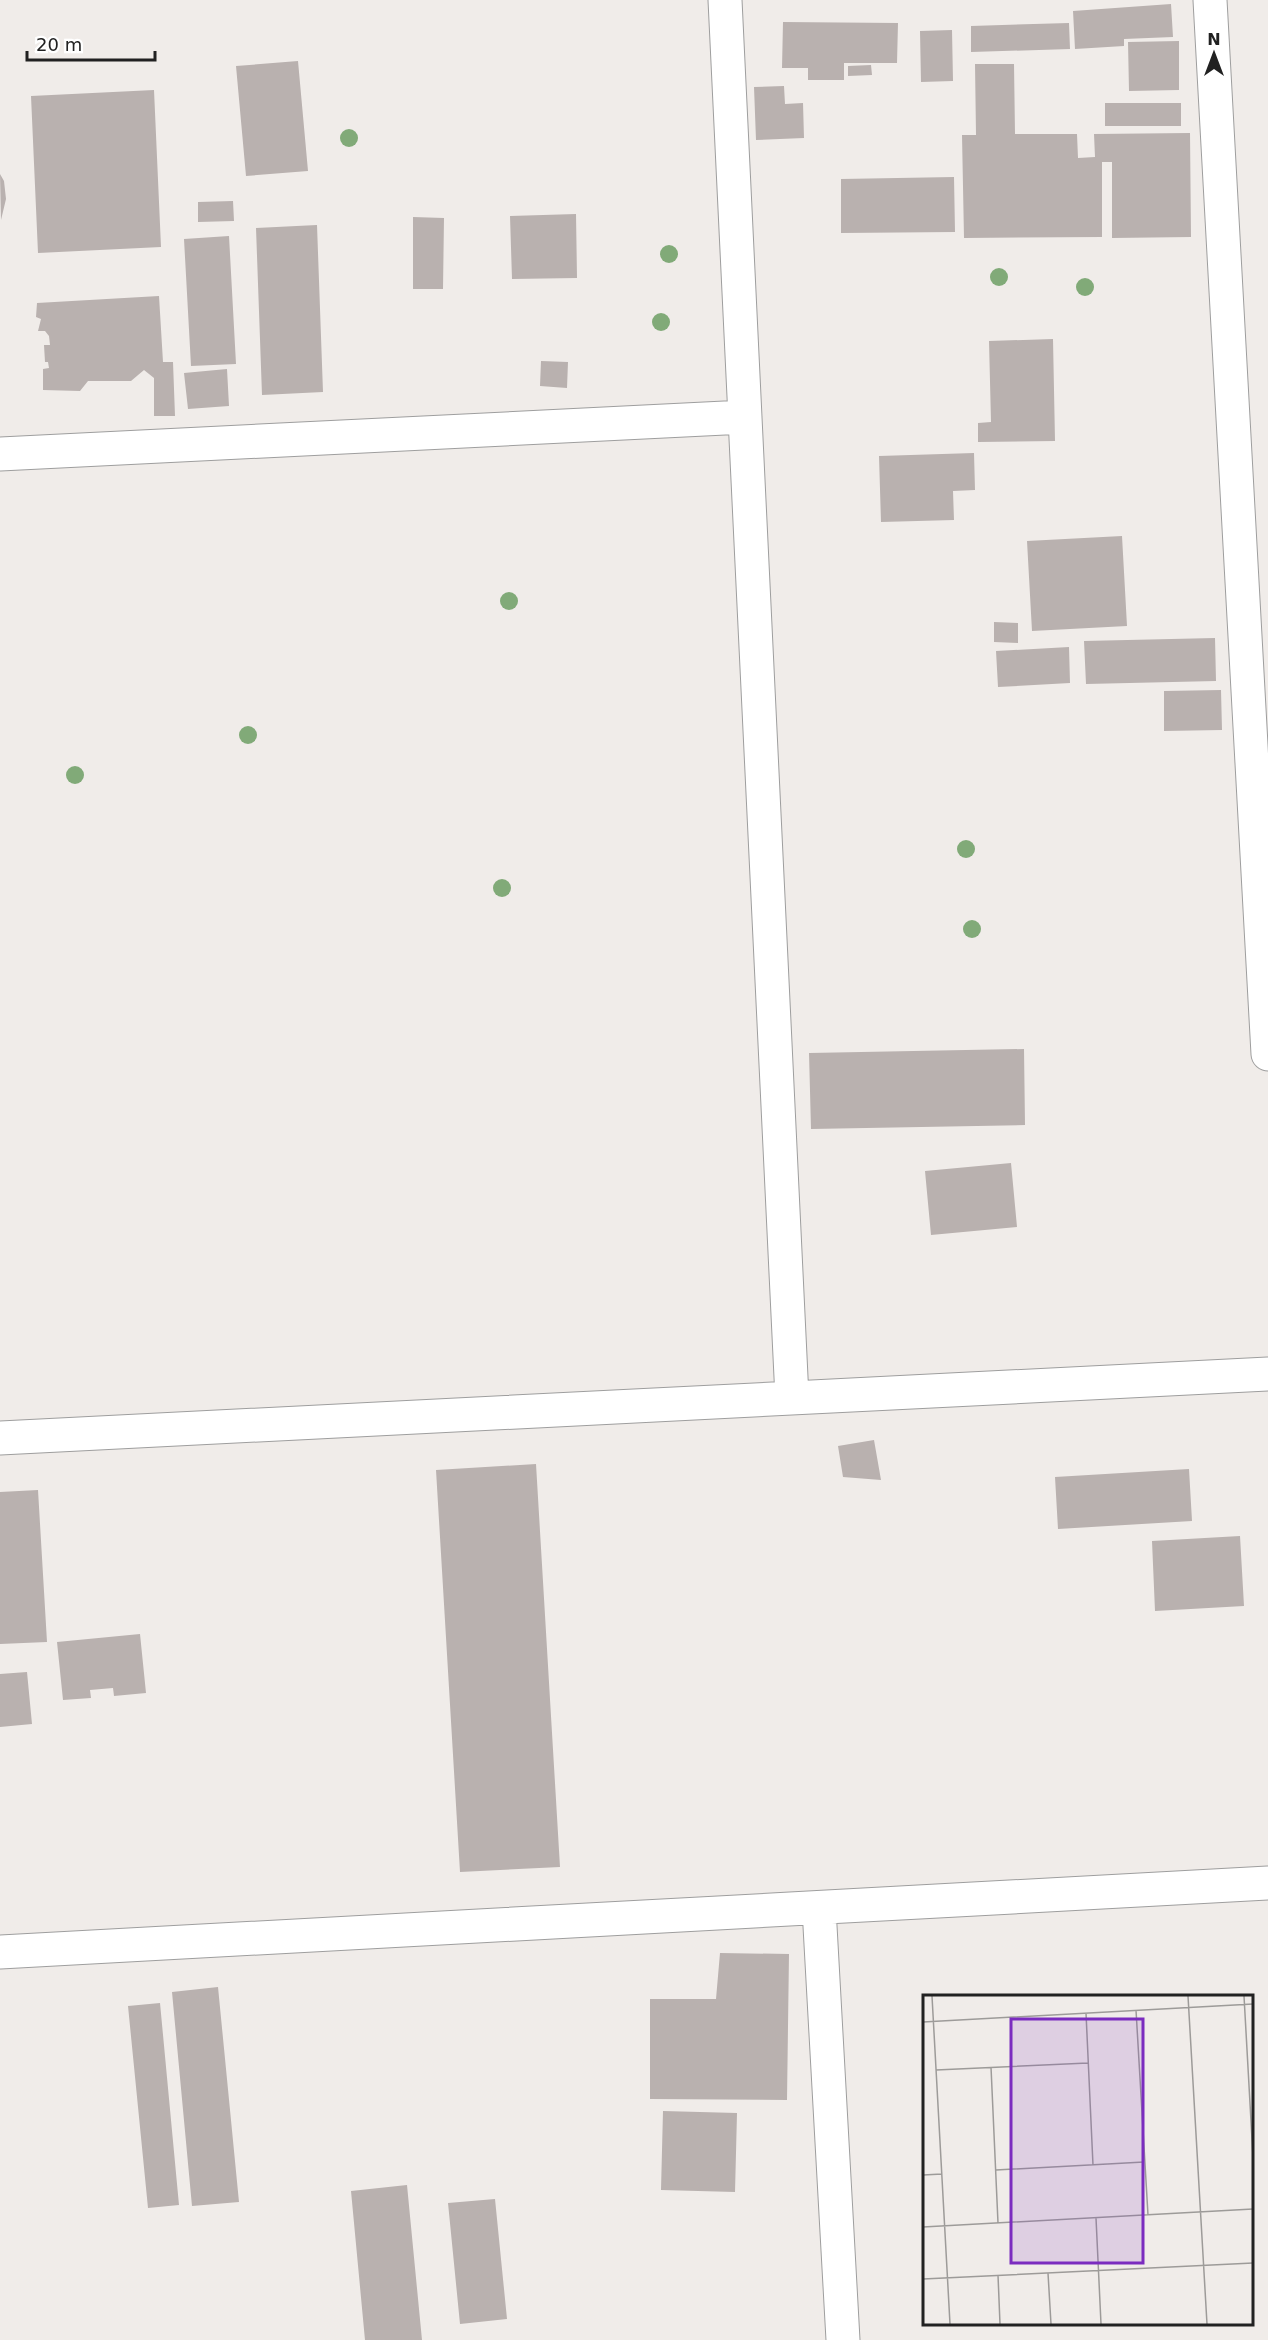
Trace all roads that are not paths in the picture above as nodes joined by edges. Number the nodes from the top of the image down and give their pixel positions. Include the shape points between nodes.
1 (725, 0) edge
2 (1210, 0) edge
3 (745, 417) junction
4 (0, 454) edge
5 (1268, 1054) edge
6 (1268, 1374) edge
7 (792, 1398) junction
8 (0, 1438) edge
9 (1268, 1883) edge
10 (819, 1908) junction
11 (0, 1952) edge
12 (843, 2340) edge

1 - 3 street
2 - 5 street
3 - 4 street
3 - 7 street
6 - 7 street
7 - 8 street
9 - 10 street
10 - 11 street
10 - 12 street

